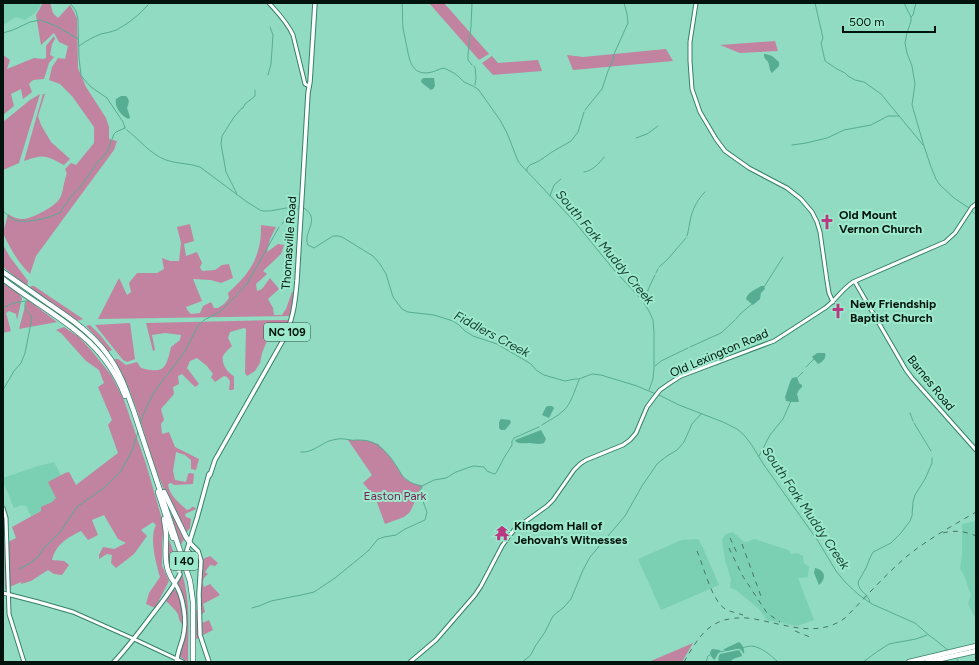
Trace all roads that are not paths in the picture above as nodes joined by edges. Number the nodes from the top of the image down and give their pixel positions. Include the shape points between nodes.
1 (269, 3) edge
2 (315, 3) edge
3 (696, 3) edge
4 (309, 86) junction
5 (976, 204) edge
6 (3, 271) edge
7 (4, 280) edge
8 (855, 282) junction
9 (833, 302) junction
10 (976, 450) edge
11 (152, 465) junction
12 (160, 498) junction
13 (3, 508) edge
14 (197, 518) junction
15 (192, 534) junction
16 (186, 537) junction
17 (190, 543) junction
18 (174, 582) junction
19 (172, 588) junction
20 (178, 588) junction
21 (3, 593) edge
22 (8, 594) junction
23 (163, 600) junction
24 (134, 639) junction
25 (976, 646) edge
26 (976, 651) edge
27 (959, 652) junction
28 (948, 655) junction
29 (177, 660) edge
30 (24, 662) edge
31 (114, 662) edge
32 (183, 662) edge
33 (191, 662) edge
34 (209, 662) edge
35 (410, 662) edge
36 (909, 662) edge
37 (927, 662) edge

1 - 4 street via 290,28 305,84
2 - 4 main road, Thomasville Road / NC 109
3 - 9 street via 690,61 692,89 700,112 725,151 743,165 787,188 810,210 820,232 829,293
4 - 14 main road, Thomasville Road / NC 109 via 297,281 292,318 282,342 210,468
5 - 8 street, Old Lexington Road via 955,233 945,242
6 - 11 highway, I 40 via 80,326 107,354 126,388
7 - 12 highway, I 40 via 88,340 113,371 128,404
8 - 9 street, Old Lexington Road via 848,285
8 - 10 street, Barnes Road via 906,371
9 - 35 street, Old Lexington Road via 774,340 681,376 660,390 647,407 636,434 630,440 580,464 553,500 509,536 475,594 436,640
11 - 16 highway
11 - 33 highway, I 40 via 190,581 193,602
12 - 18 highway via 166,530 166,567
12 - 33 highway, I 40 via 186,575 190,609
13 - 22 street via 6,518
14 - 15 main road, Thomasville Road / NC 109
14 - 17 main road, Thomasville Road / NC 109
15 - 16 highway
15 - 17 main road, Thomasville Road / NC 109
16 - 17 highway
17 - 18 main road, Thomasville Road / NC 109, bridge
17 - 34 main road via 201,562 200,635
18 - 19 main road, Thomasville Road
18 - 20 main road
18 - 23 main road, Thomasville Road
19 - 20 main road
19 - 23 main road, Thomasville Road
20 - 29 main road via 182,596 184,629
21 - 22 street
22 - 24 street via 73,612
22 - 30 street via 9,614
23 - 24 main road, Thomasville Road
24 - 29 street
24 - 31 main road, Thomasville Road
25 - 27 highway
26 - 27 highway
27 - 28 highway
28 - 36 highway
28 - 37 highway
29 - 32 street

